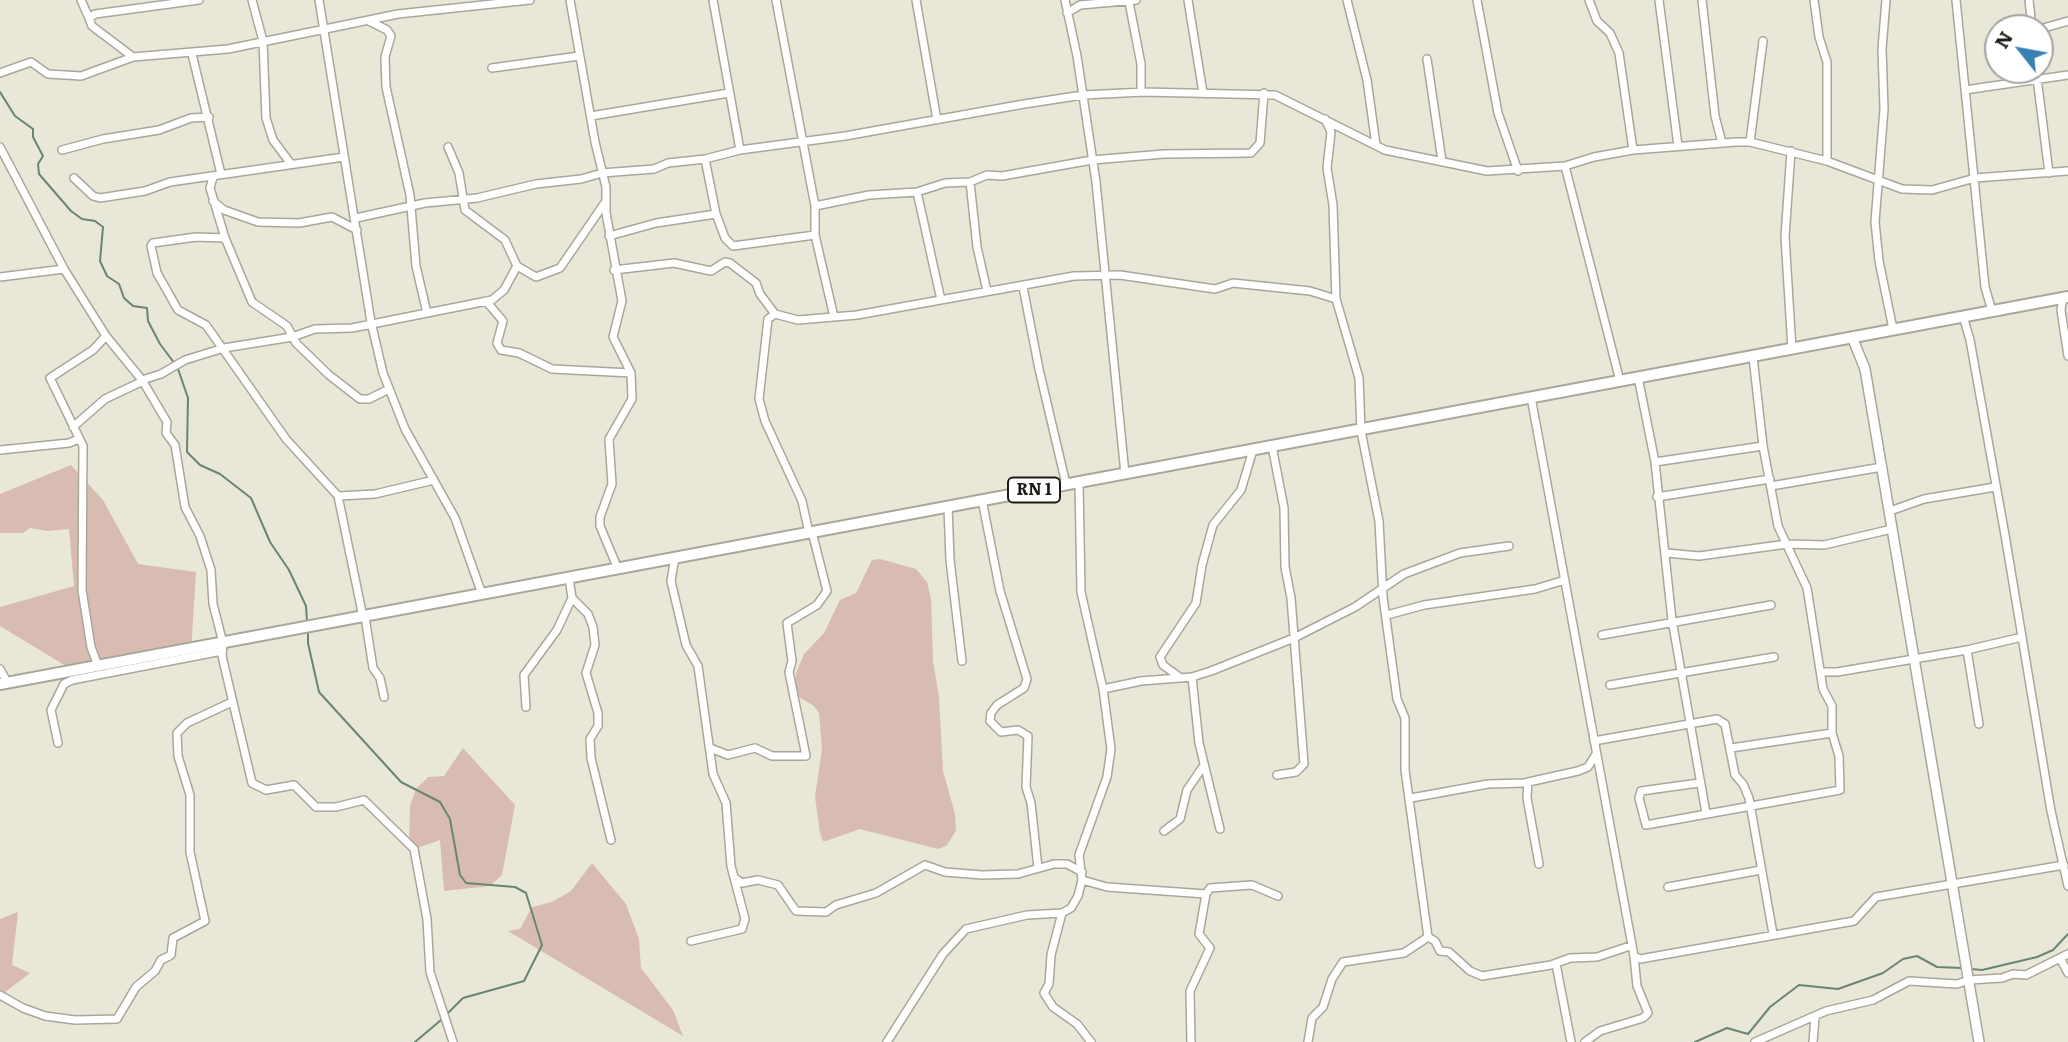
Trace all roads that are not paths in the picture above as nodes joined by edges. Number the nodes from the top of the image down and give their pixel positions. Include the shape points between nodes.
1 (81, 0) edge
2 (199, 0) edge
3 (252, 0) edge
4 (319, 0) edge
5 (530, 0) edge
6 (569, 0) edge
7 (713, 0) edge
8 (776, 0) edge
9 (916, 0) edge
10 (1065, 0) edge
11 (1188, 0) edge
12 (1347, 0) edge
13 (1477, 0) edge
14 (1589, 0) edge
15 (1659, 0) edge
16 (1702, 0) edge
17 (1814, 0) edge
18 (1886, 0) edge
19 (1956, 0) edge
20 (491, 1) edge
21 (1133, 1) edge
22 (1067, 13) junction
23 (89, 18) junction
24 (369, 20) junction
25 (326, 30) junction
26 (263, 41) junction
27 (1763, 41) dead end
28 (192, 54) junction
29 (579, 56) junction
30 (134, 57) junction
31 (1427, 59) dead end
32 (492, 68) dead end
33 (0, 73) edge
34 (2004, 84) edge
35 (2038, 84) edge
36 (1965, 90) junction
37 (1140, 92) junction
38 (729, 93) junction
39 (1203, 93) junction
40 (1264, 93) junction
41 (1083, 95) junction
42 (591, 116) junction
43 (209, 117) junction
44 (1325, 119) junction
45 (937, 120) junction
46 (801, 140) junction
47 (1750, 142) junction
48 (1722, 143) junction
49 (1376, 145) junction
50 (1678, 146) junction
51 (0, 147) edge
52 (448, 147) dead end
53 (62, 150) dead end
54 (740, 150) junction
55 (1633, 150) junction
56 (1791, 151) junction
57 (344, 157) junction
58 (705, 159) junction
59 (1092, 160) junction
60 (1441, 161) junction
61 (1827, 161) junction
62 (291, 164) junction
63 (1565, 166) junction
64 (1518, 171) junction
65 (2068, 171) edge
66 (602, 173) junction
67 (2049, 173) junction
68 (221, 174) junction
69 (213, 177) junction
70 (74, 178) dead end
71 (1975, 178) junction
72 (1879, 181) junction
73 (970, 182) junction
74 (917, 192) junction
75 (462, 199) junction
76 (214, 201) junction
77 (606, 201) junction
78 (815, 206) junction
79 (410, 207) junction
80 (716, 214) junction
81 (356, 218) junction
82 (357, 230) junction
83 (816, 235) junction
84 (609, 236) junction
85 (225, 238) junction
86 (517, 265) junction
87 (64, 269) junction
88 (614, 270) junction
89 (1105, 276) junction
90 (0, 278) edge
91 (1023, 287) junction
92 (987, 291) junction
93 (2065, 297) edge
94 (1336, 299) junction
95 (941, 300) junction
96 (486, 301) junction
97 (1992, 311) junction
98 (427, 313) junction
99 (775, 314) junction
100 (1963, 316) junction
101 (834, 317) junction
102 (371, 323) junction
103 (1893, 329) junction
104 (106, 336) junction
105 (292, 337) junction
106 (1852, 337) junction
107 (225, 348) junction
108 (1792, 349) junction
109 (1753, 356) junction
110 (2068, 356) edge
111 (631, 373) junction
112 (1638, 377) junction
113 (142, 381) junction
114 (1620, 381) junction
115 (389, 389) junction
116 (1531, 397) junction
117 (74, 427) junction
118 (1361, 431) junction
119 (79, 439) junction
120 (1272, 446) junction
121 (1763, 446) junction
122 (0, 450) edge
123 (1253, 450) junction
124 (1655, 462) junction
125 (1882, 467) junction
126 (1125, 474) junction
127 (434, 480) junction
128 (1079, 482) junction
129 (1771, 483) junction
130 (1066, 484) junction
131 (1995, 487) junction
132 (338, 496) junction
133 (1657, 497) junction
134 (982, 500) junction
135 (948, 506) junction
136 (1890, 511) junction
137 (1892, 528) junction
138 (810, 532) junction
139 (1787, 544) junction
140 (1509, 546) dead end
141 (1667, 553) junction
142 (675, 557) junction
143 (618, 569) junction
144 (569, 578) junction
145 (1565, 580) junction
146 (1382, 587) junction
147 (482, 594) junction
148 (572, 598) junction
149 (1771, 606) dead end
150 (1387, 615) junction
151 (364, 617) junction
152 (1672, 620) junction
153 (1602, 635) dead end
154 (2022, 637) junction
155 (1294, 638) junction
156 (223, 647) junction
157 (1967, 650) junction
158 (1774, 657) dead end
159 (1914, 658) junction
160 (962, 661) dead end
161 (98, 666) junction
162 (0, 669) edge
163 (1681, 671) junction
164 (1822, 671) junction
165 (1178, 677) junction
166 (1192, 677) junction
167 (3, 683) edge
168 (1610, 685) dead end
169 (1103, 689) junction
170 (384, 696) dead end
171 (232, 702) junction
172 (526, 707) dead end
173 (1690, 723) junction
174 (1979, 724) dead end
175 (1832, 733) junction
176 (1594, 741) junction
177 (58, 743) dead end
178 (710, 748) junction
179 (1731, 748) junction
180 (1597, 754) junction
181 (1204, 765) junction
182 (1277, 775) dead end
183 (1528, 782) junction
184 (1699, 783) junction
185 (1411, 799) junction
186 (1750, 807) junction
187 (1706, 813) junction
188 (1220, 829) dead end
189 (1164, 831) dead end
190 (611, 840) dead end
191 (1539, 864) dead end
192 (2064, 865) junction
193 (1038, 868) junction
194 (1762, 870) junction
195 (1082, 876) junction
196 (734, 878) junction
197 (1954, 884) junction
198 (2068, 886) edge
199 (1668, 887) dead end
200 (1206, 894) junction
201 (1279, 896) dead end
202 (1062, 913) junction
203 (1773, 934) junction
204 (1428, 937) junction
205 (691, 941) dead end
206 (1630, 946) junction
207 (1634, 956) junction
208 (2064, 956) edge
209 (1556, 964) junction
210 (2068, 974) edge
211 (1968, 977) junction
212 (0, 995) edge
213 (1815, 1017) junction
214 (453, 1042) edge
215 (887, 1042) edge
216 (1091, 1042) edge
217 (1191, 1042) edge
218 (1308, 1042) edge
219 (1571, 1042) edge
220 (1585, 1042) edge
221 (1755, 1042) edge
222 (1813, 1042) edge
223 (1979, 1042) edge

1 - 23 street
2 - 23 street
3 - 26 street
4 - 25 street
5 - 20 street
6 - 29 street
7 - 38 street
8 - 46 street
9 - 45 street
10 - 22 street
11 - 39 street
12 - 49 street via 1367,80
13 - 64 street via 1498,113
14 - 55 street via 1619,53
15 - 50 street
16 - 48 street
17 - 61 street via 1827,62
18 - 72 street
19 - 36 street
20 - 24 street
21 - 22 street via 1080,5
21 - 37 street
22 - 41 street
23 - 30 street via 92,26
24 - 25 street
24 - 79 street via 391,36 385,57 386,87
25 - 26 street
25 - 57 street
26 - 28 street
26 - 62 street via 267,118 273,140
27 - 47 street
28 - 30 street
28 - 43 street
29 - 32 street
29 - 42 street
30 - 33 street via 81,76 59,77 31,62
31 - 60 street
34 - 36 street
35 - 67 street
36 - 71 street
37 - 39 street
37 - 41 street
38 - 42 street
38 - 54 street
39 - 40 street
40 - 44 street
40 - 59 street via 1260,143 1251,153
41 - 45 street
41 - 59 street
42 - 66 street
43 - 53 street
43 - 68 street
44 - 49 street
44 - 94 street via 1331,132 1327,168
45 - 46 street
46 - 54 street
46 - 78 street
47 - 48 street
47 - 56 street
48 - 50 street
49 - 60 street via 1403,156
50 - 55 street
51 - 87 street
52 - 75 street via 459,173
54 - 58 street
55 - 63 street
56 - 61 street
56 - 108 street via 1785,237
57 - 62 street
57 - 81 street
58 - 66 street
58 - 80 street
59 - 73 street via 987,175
59 - 89 street
60 - 64 street via 1488,171
61 - 72 street
62 - 68 street
63 - 64 street
63 - 114 street
65 - 67 street
66 - 75 street
66 - 77 street
67 - 71 street
68 - 69 street
69 - 70 street via 100,198 85,191
69 - 76 street
71 - 72 street via 1931,190 1902,189
71 - 97 street via 1985,287
72 - 103 street via 1876,240
73 - 74 street via 945,183
73 - 92 street
74 - 78 street via 869,195
74 - 95 street
75 - 79 street
75 - 86 street via 471,216 488,225 510,247
76 - 82 street via 224,210 258,222 299,223 332,217
76 - 85 street
77 - 84 street
77 - 86 street via 557,270 536,277
78 - 83 street
79 - 81 street
79 - 98 street
80 - 83 street via 733,246
80 - 84 street
81 - 82 street
82 - 102 street
83 - 101 street
84 - 88 street
85 - 105 street via 248,296 260,310 287,326
85 - 107 street via 196,237 151,246 157,273 178,310 198,318
86 - 96 street via 499,296
87 - 90 street
87 - 104 street
88 - 99 street via 674,263 711,271 730,263 756,283
88 - 111 street via 622,301 613,337
89 - 91 street via 1074,276
89 - 94 street via 1214,289 1233,283 1310,291
89 - 126 street
91 - 92 street
91 - 130 street
92 - 95 street
93 - 97 main road, RN 1
93 - 110 street via 2061,310
94 - 118 street via 1359,378
95 - 101 street
96 - 98 street
96 - 111 street via 503,321 497,343 501,350 552,369
97 - 100 main road, RN 1
98 - 102 street
99 - 101 street via 798,320
99 - 138 street via 768,319 759,399 802,501
100 - 103 main road, RN 1
100 - 131 street
102 - 105 street via 315,329
102 - 115 street
103 - 106 main road, RN 1
104 - 113 street
104 - 117 street via 50,378
105 - 107 street
105 - 115 street via 360,399
106 - 108 main road, RN 1
106 - 125 street via 1865,369
107 - 113 street
107 - 132 street via 286,439
108 - 109 main road, RN 1
109 - 112 main road, RN 1
109 - 121 street
111 - 143 street via 632,399 609,439 611,484 600,517
112 - 114 main road, RN 1
112 - 124 street
113 - 117 street via 105,399
113 - 156 street via 162,411 166,433 175,444 185,507 201,536 211,570
114 - 116 main road, RN 1
115 - 127 street
116 - 118 main road, RN 1
116 - 145 street
117 - 119 street
118 - 120 main road, RN 1
118 - 146 street via 1379,521
119 - 122 street
119 - 161 street via 83,446 82,590
120 - 123 main road, RN 1
120 - 155 street via 1284,508 1285,567
121 - 124 street
121 - 129 street
123 - 126 main road, RN 1
123 - 165 street via 1241,490 1213,525 1196,603 1160,657
124 - 133 street
125 - 129 street
125 - 136 street
126 - 128 main road, RN 1
127 - 132 street via 375,494
127 - 147 street via 455,518
128 - 130 main road, RN 1
128 - 169 street via 1081,592
129 - 133 street
129 - 139 street via 1778,526
130 - 134 main road, RN 1
131 - 136 street via 1923,499
131 - 154 street
132 - 151 street
133 - 141 street
134 - 135 main road, RN 1
134 - 193 street via 1000,590 1027,679 1024,688 997,705 990,721 1001,732 1018,730 1028,736 1026,787
135 - 138 main road, RN 1
135 - 160 street
136 - 137 street
137 - 139 street via 1824,545
137 - 159 street
138 - 142 main road, RN 1
138 - 178 street via 827,592 817,605 787,623 789,672 806,756 772,756 755,748 728,755
139 - 141 street via 1699,556
139 - 164 street via 1807,588
140 - 146 street via 1460,553
141 - 152 street
142 - 143 main road, RN 1
142 - 178 street via 671,581 686,645 698,666
143 - 144 main road, RN 1
144 - 147 main road, RN 1
144 - 148 street
145 - 150 street
145 - 176 street
146 - 150 street
146 - 155 street via 1356,607
147 - 151 main road, RN 1
148 - 172 street via 557,630 524,675
148 - 190 street via 588,614 593,627 595,645 586,673 598,726 590,739 591,758
149 - 152 street
150 - 185 street via 1397,699 1405,718 1405,770
151 - 156 main road, RN 1
151 - 170 street via 373,668
152 - 153 street
152 - 163 street
154 - 157 street
154 - 192 street
155 - 166 street
155 - 182 street via 1304,764 1296,772
156 - 161 main road, RN 1
156 - 171 street
156 - 177 street via 64,684 51,710
157 - 159 street
157 - 174 street
158 - 163 street
159 - 164 street
159 - 197 street
161 - 167 main road, RN 1
162 - 167 street
163 - 168 street
163 - 173 street
164 - 175 street via 1823,689 1832,706
165 - 166 street
165 - 169 street
166 - 181 street
169 - 195 street via 1111,761 1079,855
171 - 212 street via 187,723 177,733 178,756 190,795 190,852 205,920 173,938 171,956 161,960 136,987 117,1019 45,1016
171 - 214 street via 254,786 266,790 295,785 316,807 364,800 414,849 427,919 430,972
173 - 176 street
173 - 179 street via 1722,720
173 - 184 street
175 - 179 street
175 - 186 street via 1839,755 1840,790
176 - 180 street
178 - 196 street via 713,774 726,803
179 - 186 street via 1735,775 1746,789
180 - 183 street via 1588,767
180 - 206 street
181 - 188 street
181 - 189 street via 1188,790 1180,819
183 - 185 street via 1488,784
183 - 191 street
184 - 187 street
184 - 187 street via 1642,791 1639,798 1646,825
185 - 204 street
186 - 187 street
186 - 194 street
192 - 197 street
192 - 198 street
193 - 195 street via 1068,864
193 - 196 street via 982,875 945,872 925,864 876,893 826,912 796,911 778,885 758,880 742,883
194 - 199 street
194 - 203 street
195 - 200 street via 1107,887
195 - 202 street via 1075,903
196 - 205 street via 745,926
197 - 203 street via 1876,897 1854,921
197 - 211 street
200 - 201 street via 1210,888 1252,885
200 - 217 street via 1199,934 1210,948 1190,991
202 - 215 street via 1027,915 965,929 943,954
202 - 216 street via 1045,998
203 - 207 street via 1640,959
204 - 209 street via 1440,951 1449,952 1482,976
204 - 218 street via 1404,953 1343,962 1323,1007 1312,1018
206 - 207 street
206 - 209 street
207 - 220 street via 1637,986 1648,1013 1600,1031
208 - 210 street
208 - 211 street via 2026,975
209 - 219 street
211 - 213 street via 1940,985 1909,981 1873,1000
211 - 223 street
213 - 221 street
213 - 222 street

